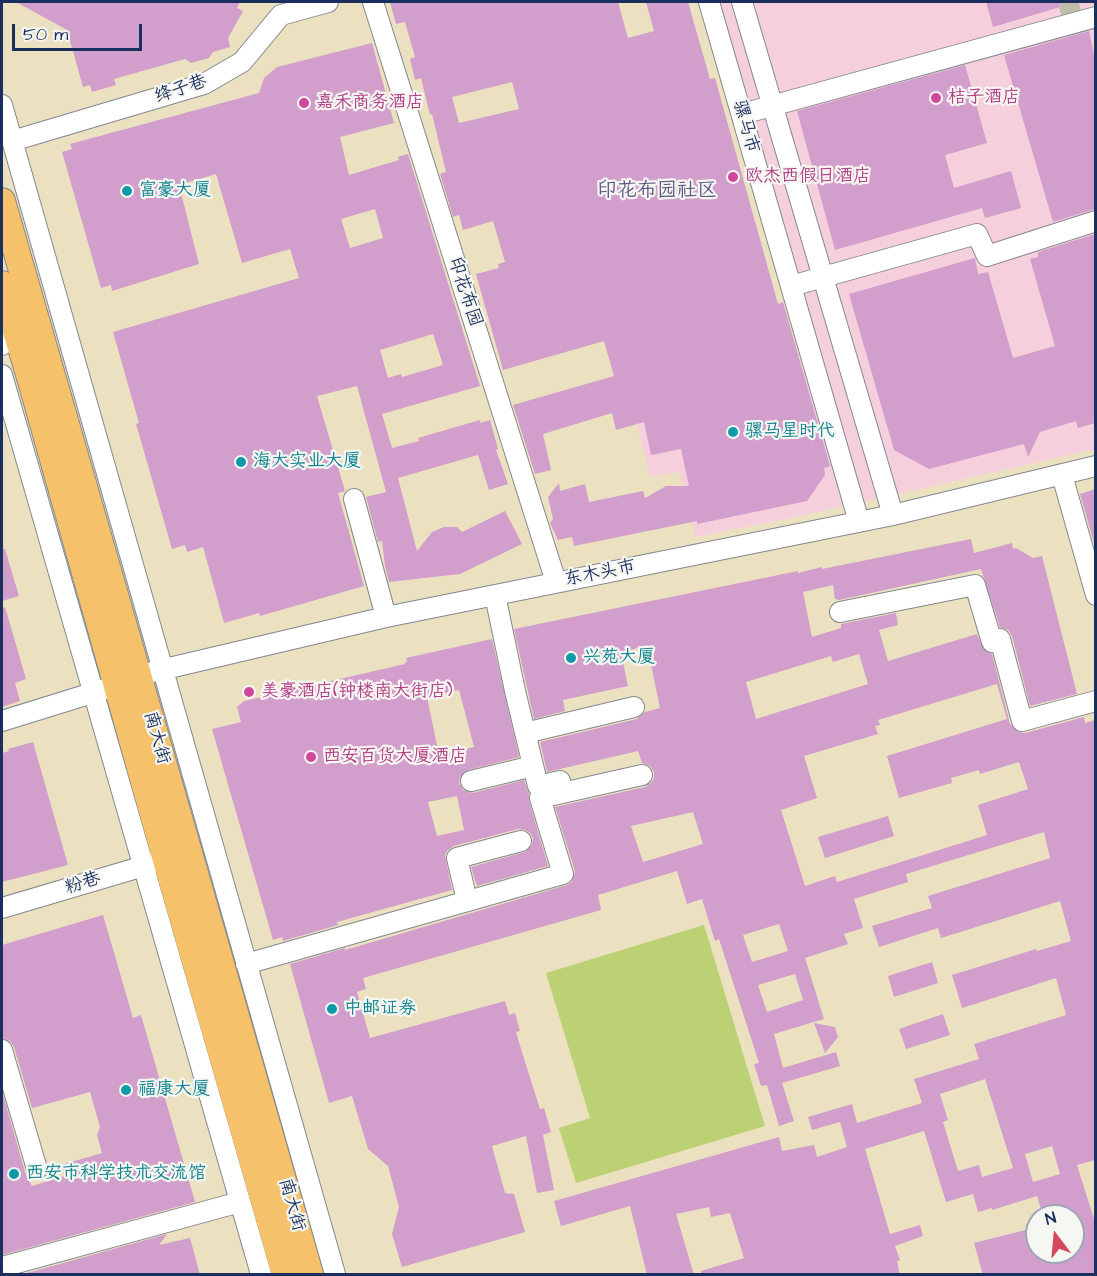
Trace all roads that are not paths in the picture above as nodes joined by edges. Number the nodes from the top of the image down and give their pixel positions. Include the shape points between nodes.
1 (328, 2) edge
2 (373, 2) edge
3 (709, 2) edge
4 (742, 2) edge
5 (1095, 17) edge
6 (2, 105) edge
7 (772, 106) junction
8 (742, 114) junction
9 (12, 141) junction
10 (2, 201) edge
11 (1095, 221) edge
12 (823, 278) junction
13 (2, 284) edge
14 (791, 286) junction
15 (9, 339) edge
16 (2, 375) edge
17 (1095, 466) edge
18 (1062, 475) junction
19 (354, 499) dead end
20 (893, 515) junction
21 (859, 522) junction
22 (556, 582) junction
23 (495, 595) junction
24 (1095, 595) edge
25 (840, 612) dead end
26 (386, 617) junction
27 (139, 676) junction
28 (93, 693) junction
29 (1095, 701) edge
30 (634, 707) dead end
31 (2, 721) edge
32 (525, 733) junction
33 (533, 766) junction
34 (471, 781) dead end
35 (521, 841) dead end
36 (154, 863) junction
37 (467, 901) junction
38 (2, 908) edge
39 (246, 964) junction
40 (2, 1050) edge
41 (37, 1169) dead end
42 (240, 1202) junction
43 (2, 1267) edge
44 (261, 1275) edge
45 (285, 1275) edge
46 (310, 1275) edge
47 (335, 1275) edge

1 - 9 street, 绛子巷 via 281,15 242,62 204,84
2 - 22 street, 印花布园
3 - 8 street, 骡马市
4 - 7 street, 骡马市
5 - 7 street
6 - 9 street
7 - 8 street
7 - 12 street, 骡马市
8 - 14 street, 骡马市
9 - 27 street
10 - 27 main road, 南大街
11 - 12 street via 987,256 977,234
12 - 14 street
12 - 20 street, 骡马市
13 - 15 main road, 南大街
14 - 21 street, 骡马市
15 - 27 main road, 南大街
16 - 28 street
17 - 18 street, 东木头市
18 - 20 street, 东木头市
18 - 24 street
19 - 26 street
20 - 21 street, 东木头市
21 - 22 street, 东木头市
22 - 23 street, 东木头市
23 - 26 street, 东木头市
23 - 32 street
25 - 29 street via 975,585 992,642 1000,639 1022,721
26 - 27 street, 东木头市
27 - 28 street, 东木头市
27 - 36 main road, 南大街
27 - 39 street
27 - 46 main road, 南大街
28 - 31 street, 东木头市
28 - 36 street
30 - 32 street
32 - 33 street
33 - 34 street
33 - 37 street via 537,786 639,769 540,798 563,874
35 - 37 street via 457,858
36 - 38 street, 粉巷
36 - 42 street
36 - 45 main road, 南大街
37 - 39 street
39 - 47 street
40 - 41 street
42 - 43 street
42 - 44 street

